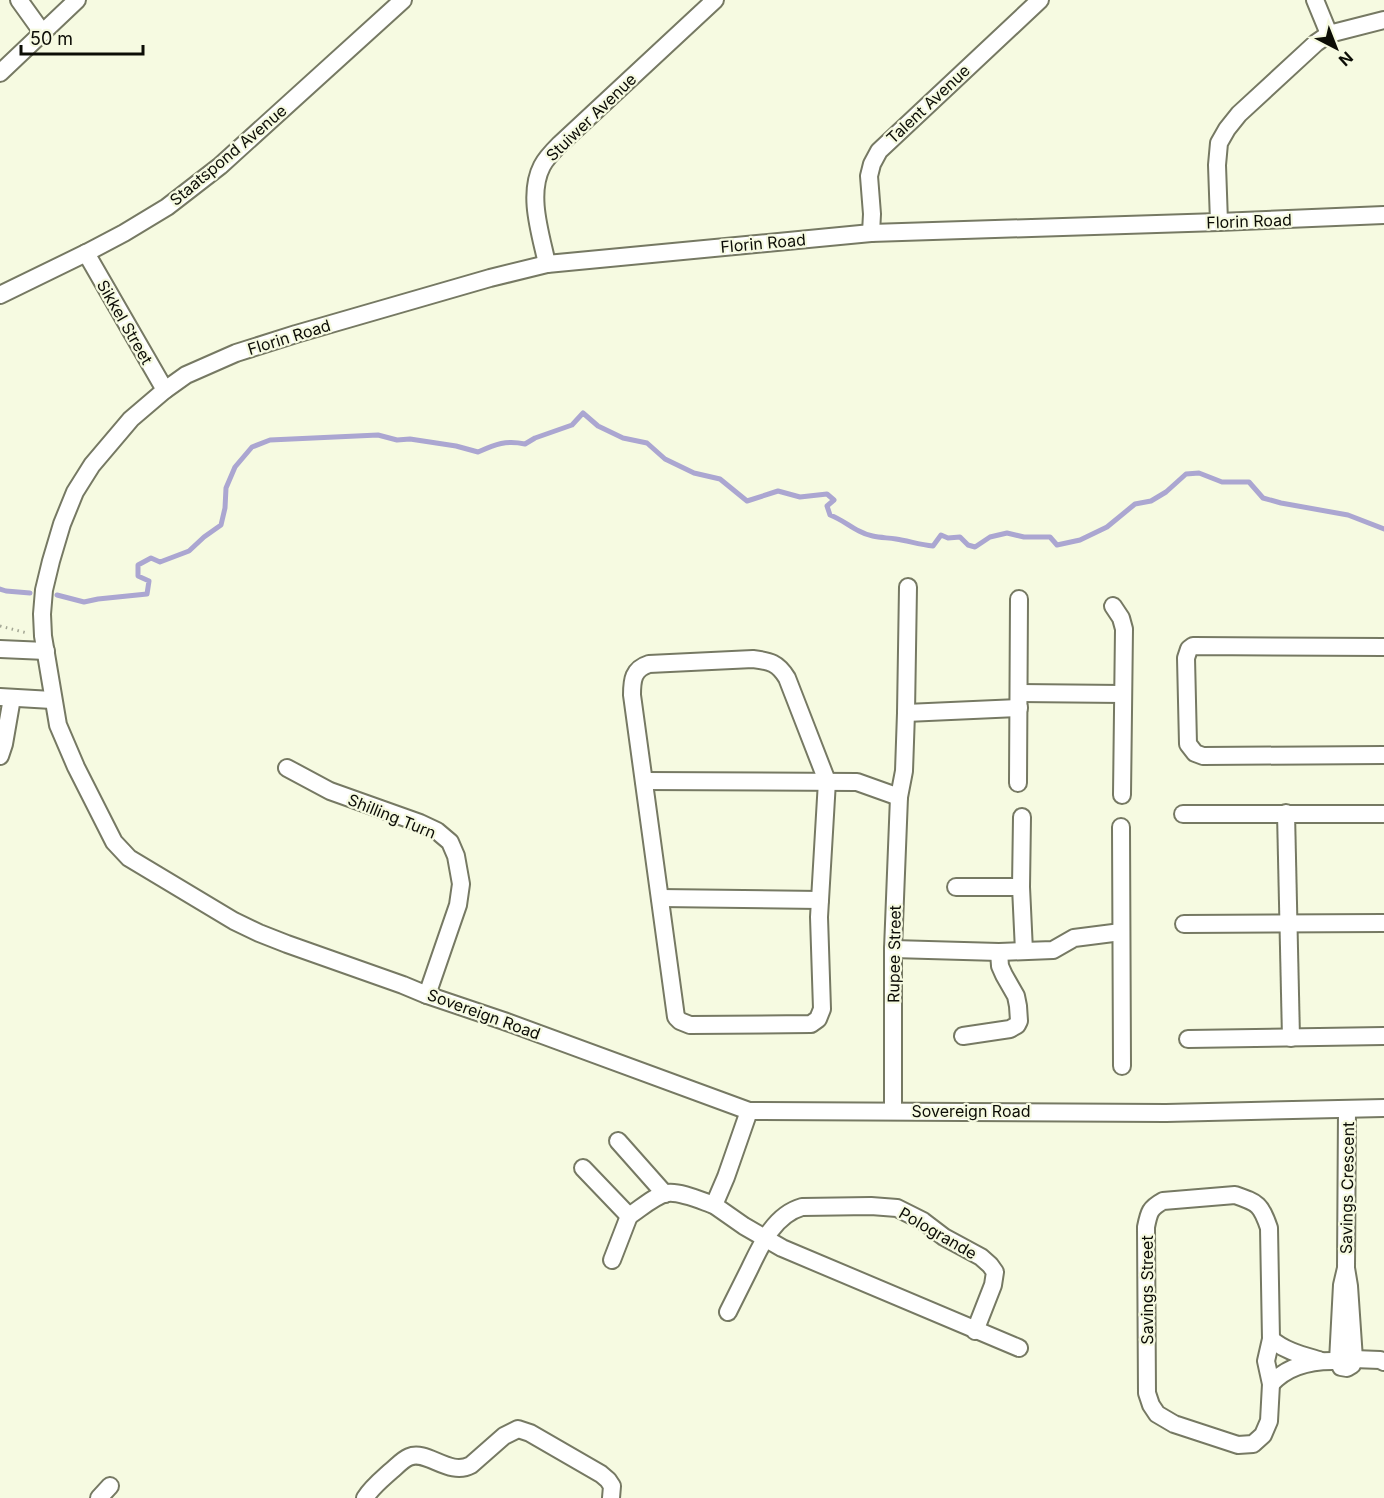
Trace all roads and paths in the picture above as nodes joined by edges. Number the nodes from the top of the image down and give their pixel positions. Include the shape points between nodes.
1 (19, 0) edge
2 (77, 0) edge
3 (403, 0) edge
4 (715, 0) edge
5 (1040, 0) edge
6 (1315, 0) edge
7 (1384, 20) edge
8 (42, 32) junction
9 (1329, 34) junction
10 (0, 73) edge
11 (1384, 215) edge
12 (1219, 222) junction
13 (871, 233) junction
14 (86, 253) junction
15 (547, 264) junction
16 (0, 295) edge
17 (165, 390) junction
18 (908, 586) dead end
19 (1019, 599) dead end
20 (1113, 606) dead end
21 (0, 626) edge
22 (44, 644) junction
23 (1384, 647) edge
24 (0, 649) edge
25 (1123, 694) junction
26 (6, 697) edge
27 (52, 700) junction
28 (1019, 701) junction
29 (906, 713) junction
30 (1384, 755) edge
31 (0, 756) edge
32 (287, 768) dead end
33 (644, 781) junction
34 (827, 782) junction
35 (1018, 783) dead end
36 (1122, 795) dead end
37 (899, 797) junction
38 (1286, 813) junction
39 (1183, 814) dead end
40 (1384, 814) edge
41 (1022, 817) dead end
42 (1120, 827) dead end
43 (956, 887) dead end
44 (1021, 887) junction
45 (660, 898) junction
46 (820, 900) junction
47 (1384, 923) edge
48 (1184, 924) dead end
49 (1289, 924) junction
50 (1121, 932) junction
51 (893, 948) junction
52 (1024, 951) junction
53 (999, 952) junction
54 (427, 995) junction
55 (963, 1036) dead end
56 (1384, 1036) edge
57 (1291, 1038) junction
58 (1188, 1039) dead end
59 (1122, 1066) dead end
60 (1347, 1108) junction
61 (1384, 1108) edge
62 (749, 1111) junction
63 (893, 1111) junction
64 (618, 1141) dead end
65 (583, 1168) dead end
66 (665, 1194) junction
67 (714, 1205) junction
68 (629, 1216) junction
69 (764, 1238) junction
70 (612, 1260) dead end
71 (728, 1312) dead end
72 (975, 1330) junction
73 (1271, 1339) junction
74 (1019, 1348) dead end
75 (1338, 1360) junction
76 (1383, 1360) edge
77 (1271, 1384) junction
78 (365, 1498) edge
79 (610, 1498) edge

1 - 8 street
2 - 8 street
3 - 14 street, Staatspond Avenue via 220,166 167,207
4 - 15 street, Stuiwer Avenue via 560,144 542,166 535,186 535,204
5 - 13 street, Talent Avenue via 879,151 869,177
6 - 9 street
7 - 9 street
8 - 10 street
9 - 12 street via 1227,129 1219,143 1217,165
11 - 12 street, Florin Road
12 - 13 street, Florin Road
13 - 15 street, Florin Road
14 - 16 street, Staatspond Avenue
14 - 17 street, Sikkel Street
15 - 17 street, Florin Road via 246,350 186,375
17 - 22 street, Sovereign Road via 112,440 75,492 44,590
18 - 29 street, Rupee Street
19 - 28 street
20 - 25 street via 1124,630
21 - 22 path
22 - 24 street
22 - 27 street, Sovereign Road
23 - 30 street via 1193,646 1186,658 1188,744 1195,753
25 - 28 street
25 - 36 street
26 - 27 street
26 - 31 street
27 - 54 street, Sovereign Road via 76,766 114,842 129,858 259,933
28 - 29 street
28 - 35 street
29 - 37 street, Rupee Street
32 - 54 street, Shilling Turn via 330,791 420,823 450,842 461,884 458,905
33 - 34 street
33 - 34 street via 632,695 636,671 649,664 753,659 768,660 787,678
33 - 45 street
34 - 37 street via 857,782
34 - 46 street
37 - 51 street, Rupee Street
38 - 39 street
38 - 40 street
38 - 49 street
41 - 44 street
42 - 50 street
43 - 44 street
44 - 52 street
45 - 46 street
45 - 46 street via 676,1017 690,1025 811,1024 818,1019 822,1009
47 - 49 street
48 - 49 street
49 - 57 street
50 - 52 street via 1074,938 1053,950
50 - 59 street
51 - 53 street
51 - 63 street, Rupee Street
52 - 53 street
53 - 55 street via 1000,966 1016,996 1017,1025
54 - 62 street, Sovereign Road
56 - 57 street
57 - 58 street
60 - 61 street, Sovereign Road
60 - 63 street, Sovereign Road via 1166,1113
60 - 75 street, Savings Crescent via 1349,1286
62 - 63 street, Sovereign Road
62 - 67 street
64 - 66 street
65 - 68 street
66 - 67 street via 680,1194
66 - 68 street
67 - 69 street
68 - 70 street
69 - 71 street, Pologrande
69 - 72 street
69 - 72 street, Pologrande via 786,1215 802,1207 897,1208 981,1257 995,1272
72 - 74 street
73 - 75 street via 1290,1351
73 - 77 street, Savings Street via 1266,1361
73 - 77 street, Savings Street via 1269,1228 1263,1211 1254,1202 1235,1195 1155,1205 1146,1227 1147,1393 1157,1414 1174,1424 1238,1446 1253,1444 1263,1435 1269,1421
75 - 76 street
75 - 77 street via 1296,1367
78 - 79 street via 371,1488 410,1456 465,1468 518,1429 601,1474 612,1486

